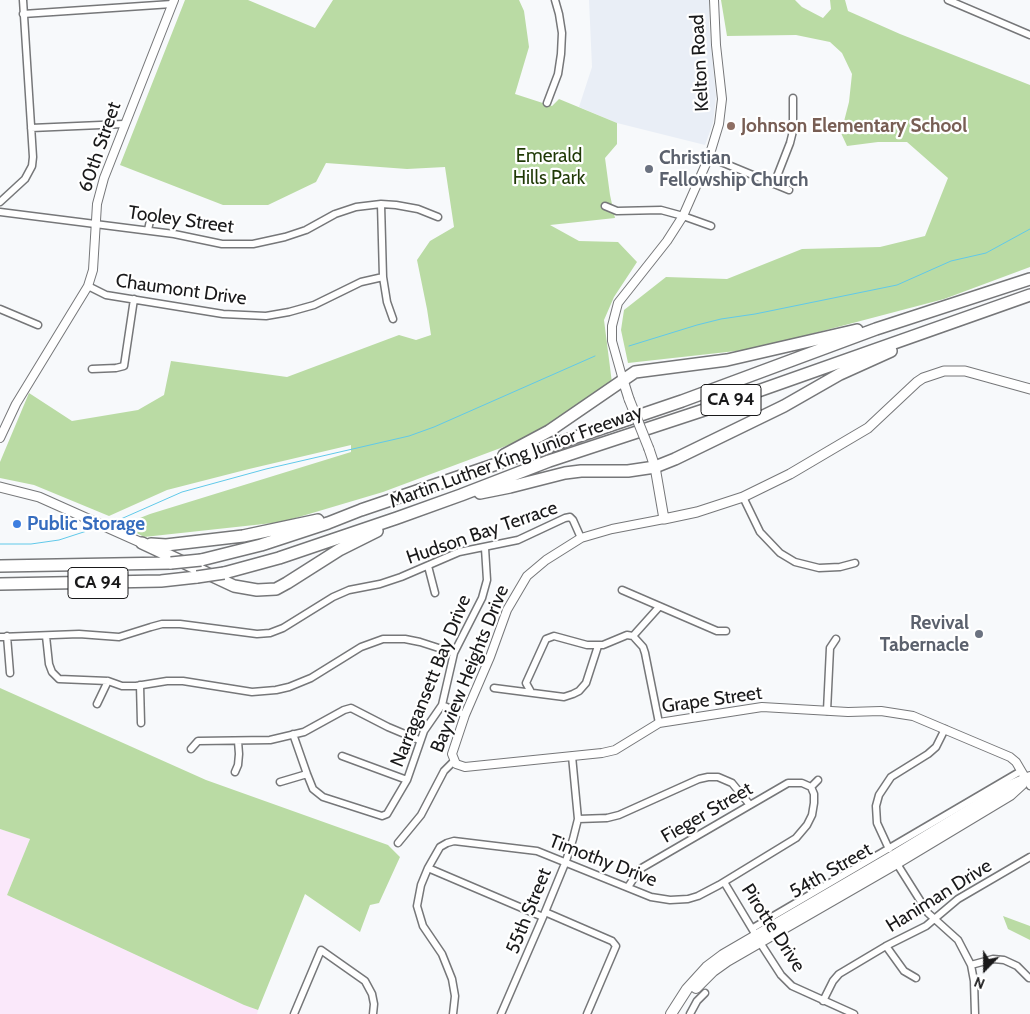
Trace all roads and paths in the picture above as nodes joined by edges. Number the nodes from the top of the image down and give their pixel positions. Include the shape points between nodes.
1 (23, 0) edge
2 (555, 0) edge
3 (714, 0) edge
4 (948, 0) edge
5 (173, 2) edge
6 (23, 14) junction
7 (1030, 35) edge
8 (793, 98) dead end
9 (547, 103) dead end
10 (124, 124) junction
11 (31, 128) junction
12 (709, 157) junction
13 (774, 184) junction
14 (789, 190) dead end
15 (0, 202) edge
16 (381, 204) junction
17 (605, 206) dead end
18 (0, 212) edge
19 (151, 216) dead end
20 (683, 216) junction
21 (438, 217) dead end
22 (95, 223) junction
23 (711, 226) dead end
24 (148, 230) junction
25 (384, 277) junction
26 (1030, 279) edge
27 (88, 286) junction
28 (1030, 295) edge
29 (134, 300) junction
30 (1001, 305) junction
31 (0, 309) edge
32 (393, 319) dead end
33 (38, 325) dead end
34 (876, 329) junction
35 (92, 369) dead end
36 (623, 380) junction
37 (1030, 390) edge
38 (2, 428) edge
39 (0, 438) edge
40 (655, 467) junction
41 (456, 478) junction
42 (0, 487) edge
43 (461, 495) junction
44 (743, 498) junction
45 (361, 510) junction
46 (397, 518) junction
47 (664, 520) junction
48 (581, 538) junction
49 (142, 542) junction
50 (485, 548) junction
51 (855, 563) dead end
52 (0, 566) edge
53 (428, 566) junction
54 (0, 584) edge
55 (622, 590) dead end
56 (435, 593) dead end
57 (659, 607) junction
58 (726, 631) dead end
59 (3, 636) edge
60 (46, 636) junction
61 (633, 636) junction
62 (836, 639) dead end
63 (598, 646) junction
64 (454, 653) junction
65 (10, 673) dead end
66 (108, 681) junction
67 (140, 685) junction
68 (494, 688) dead end
69 (531, 692) junction
70 (97, 704) dead end
71 (442, 705) junction
72 (826, 711) junction
73 (465, 715) junction
74 (141, 723) dead end
75 (659, 723) junction
76 (945, 729) junction
77 (293, 734) junction
78 (420, 740) junction
79 (238, 741) junction
80 (191, 750) dead end
81 (342, 756) dead end
82 (572, 756) junction
83 (454, 761) junction
84 (235, 772) dead end
85 (307, 774) junction
86 (1027, 778) edge
87 (407, 780) junction
88 (818, 780) dead end
89 (280, 782) dead end
90 (811, 787) junction
91 (750, 805) junction
92 (578, 819) junction
93 (398, 843) dead end
94 (889, 848) junction
95 (1029, 860) edge
96 (566, 861) junction
97 (899, 866) dead end
98 (428, 868) junction
99 (724, 882) junction
100 (628, 887) junction
101 (544, 914) junction
102 (936, 919) junction
103 (756, 935) junction
104 (886, 946) junction
105 (971, 966) junction
106 (916, 978) dead end
107 (1029, 978) edge
108 (705, 993) dead end
109 (823, 1001) junction
110 (294, 1014) edge
111 (374, 1014) edge
112 (453, 1014) edge
113 (502, 1014) edge
114 (587, 1014) edge
115 (671, 1014) edge
116 (678, 1014) edge
117 (690, 1014) edge
118 (854, 1014) edge
119 (975, 1014) edge

1 - 6 street
2 - 9 street via 562,34 561,54 558,74
3 - 12 street, Kelton Road via 722,99 719,124
4 - 7 street
5 - 6 street
5 - 10 street, 60th Street
6 - 11 street
8 - 13 street via 793,131
10 - 11 street
10 - 22 street, 60th Street via 104,178
11 - 15 street via 32,166 26,179
12 - 13 street
12 - 20 street, Kelton Road
13 - 14 street
16 - 21 street, Tooley Street via 412,207
16 - 24 street, Tooley Street via 356,207 296,234 254,244 222,244
16 - 25 street
17 - 20 street via 617,211 661,210
18 - 22 street, Tooley Street
19 - 24 street
20 - 23 street
20 - 36 street, Kelton Road via 618,303 612,341
22 - 24 street, Tooley Street
22 - 27 street, 60th Street via 94,270
25 - 29 street, Chaumont Drive via 361,282 314,305 266,316 223,314
25 - 32 street
26 - 34 highway, Martin Luther King Junior Freeway / CA 94
27 - 29 street, Chaumont Drive via 106,295
27 - 38 street, 60th Street
28 - 30 highway, Martin Luther King Junior Freeway / CA 94
29 - 35 street via 124,366
30 - 40 highway via 865,362 784,406
30 - 43 highway, Martin Luther King Junior Freeway / CA 94 via 549,461
31 - 33 street
34 - 36 highway via 855,330 727,360 635,372
34 - 41 highway, Martin Luther King Junior Freeway / CA 94
36 - 40 main road, Kelton Road, bridge
36 - 41 highway via 535,440
37 - 44 main road, Bayview Heights Drive via 965,371 944,371 917,382 868,428 835,450
38 - 39 street, 60th Street
40 - 43 highway via 564,473
40 - 47 main road, Kelton Road
41 - 45 highway, Martin Luther King Junior Freeway / CA 94
42 - 49 main road via 39,497
43 - 46 highway, Martin Luther King Junior Freeway / CA 94
44 - 47 main road, Bayview Heights Drive
44 - 51 street via 760,532 780,553 795,562 819,568
45 - 49 highway via 243,536 166,546
45 - 52 highway, Martin Luther King Junior Freeway / CA 94, bridge via 261,545 201,560
46 - 49 highway via 287,583 257,590 234,586
46 - 54 highway, Martin Luther King Junior Freeway / CA 94, bridge via 224,573 161,581
47 - 48 street, Bayview Heights Drive
48 - 50 street, Hudson Bay Terrace via 570,517 529,536
48 - 73 street, Bayview Heights Drive via 546,560 522,582 507,610
50 - 53 street, Hudson Bay Terrace via 459,552
50 - 64 street, Narragansett Bay Drive via 485,589
53 - 56 street
53 - 60 street, Hudson Bay Terrace via 380,584 349,590 270,634 162,624 119,636
55 - 57 street
57 - 58 street via 717,631
57 - 61 street
59 - 60 street, Hudson Bay Terrace
59 - 65 street
60 - 66 street via 49,664 56,678
61 - 63 street via 627,635
61 - 75 street via 645,652
62 - 72 street via 830,648
63 - 69 street via 582,688 564,697
63 - 69 street via 554,636 546,639 526,683
64 - 67 street via 409,639 383,640 361,647 311,678 276,690 252,692 183,681
64 - 71 street, Narragansett Bay Drive
66 - 67 street via 122,686
66 - 70 street
67 - 74 street
68 - 69 street
71 - 73 street
71 - 78 street, Narragansett Bay Drive
72 - 75 street, Grape Street via 762,707
72 - 76 street, Grape Street via 897,712
73 - 83 street, Bayview Heights Drive via 452,754
75 - 82 street, Grape Street via 614,750
76 - 86 street, Grape Street via 1010,757
76 - 94 street via 936,747 891,777 879,795 877,823
77 - 78 street via 315,727 351,708
77 - 79 street via 270,740
77 - 85 street
78 - 87 street, Narragansett Bay Drive
79 - 80 street via 198,741
79 - 84 street
81 - 87 street
82 - 83 street, Grape Street via 465,767
82 - 92 street, 55th Street
83 - 93 street, Bayview Heights Drive via 444,771 421,815
85 - 87 street, Narragansett Bay Drive via 318,793 382,816 387,814
85 - 89 street
86 - 94 street
86 - 103 main road, 54th Street
88 - 90 street
90 - 91 street, Fieger Street via 797,782 788,783
90 - 99 street, Timothy Drive via 814,803 807,826 796,838
91 - 92 street via 732,783 708,777 619,815
91 - 100 street, Fieger Street via 640,869
92 - 96 street, 55th Street
94 - 103 street
95 - 102 street, Haniman Drive via 958,899
96 - 98 street, Timothy Drive via 537,850 454,841 440,847
96 - 100 street, Timothy Drive
96 - 101 street, 55th Street
97 - 102 street via 928,913
98 - 101 street
98 - 112 street, Timothy Drive via 417,906 423,926 442,954 452,978
99 - 100 street, Timothy Drive via 698,896 676,900 653,898
99 - 103 street, Pirotte Drive
101 - 113 street, 55th Street
101 - 114 street via 612,940 616,946
102 - 104 street, Haniman Drive
102 - 105 street via 958,940
103 - 109 street, Pirotte Drive via 792,986
103 - 115 main road, 54th Street via 707,967
103 - 116 main road, 54th Street via 713,971
104 - 106 street via 904,971
104 - 109 street, Haniman Drive via 839,974
105 - 107 street via 994,959 1004,960 1018,966
105 - 119 street
108 - 117 street
109 - 118 street, Pirotte Drive
110 - 111 street via 321,950 364,981 372,994

